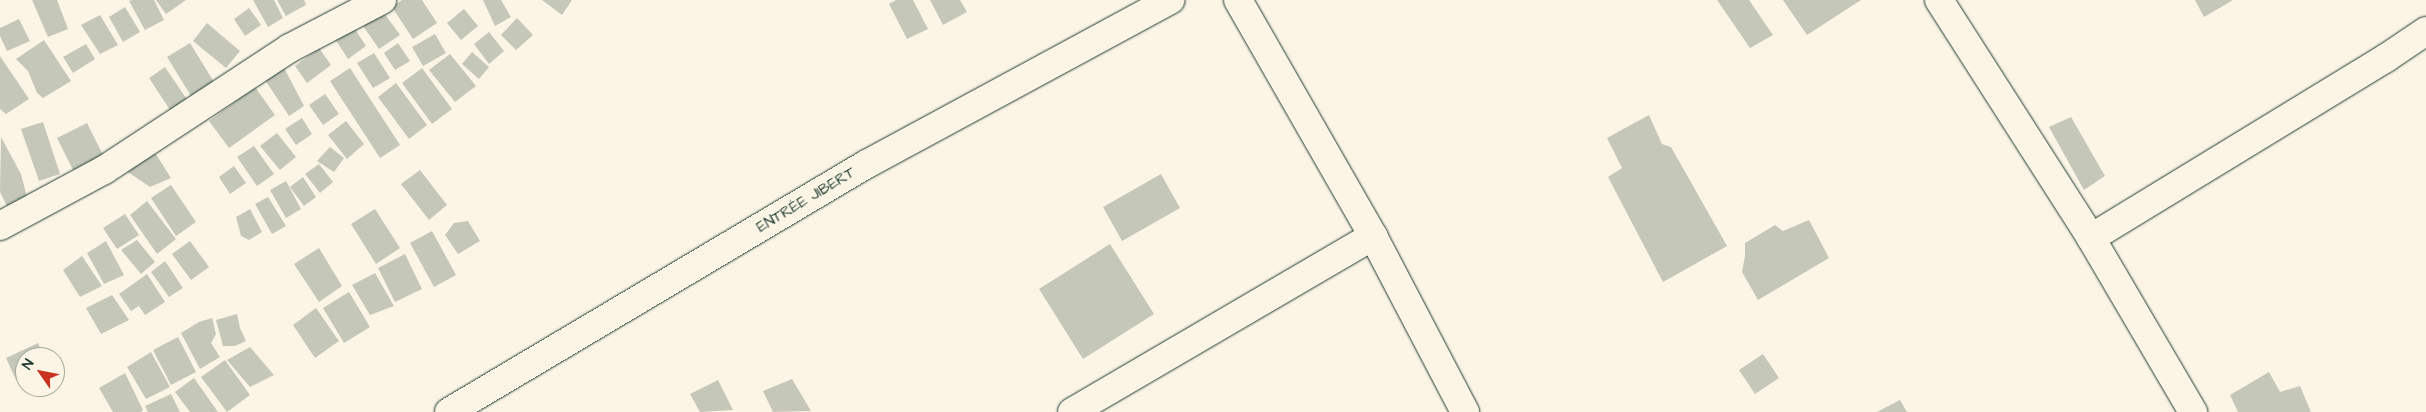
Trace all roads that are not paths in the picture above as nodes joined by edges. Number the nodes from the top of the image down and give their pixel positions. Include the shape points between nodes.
1 (382, 0) edge
2 (1170, 0) edge
3 (1238, 0) edge
4 (1940, 0) edge
5 (2426, 32) edge
6 (0, 226) edge
7 (1373, 236) junction
8 (2091, 238) junction
9 (449, 412) edge
10 (1072, 412) edge
11 (1465, 412) edge
12 (2193, 412) edge

1 - 6 street via 290,48 104,170
2 - 9 street, ENTRÉE JIBERT via 867,164
3 - 7 street
4 - 8 street
5 - 8 street
7 - 10 street
7 - 11 street
8 - 12 street

